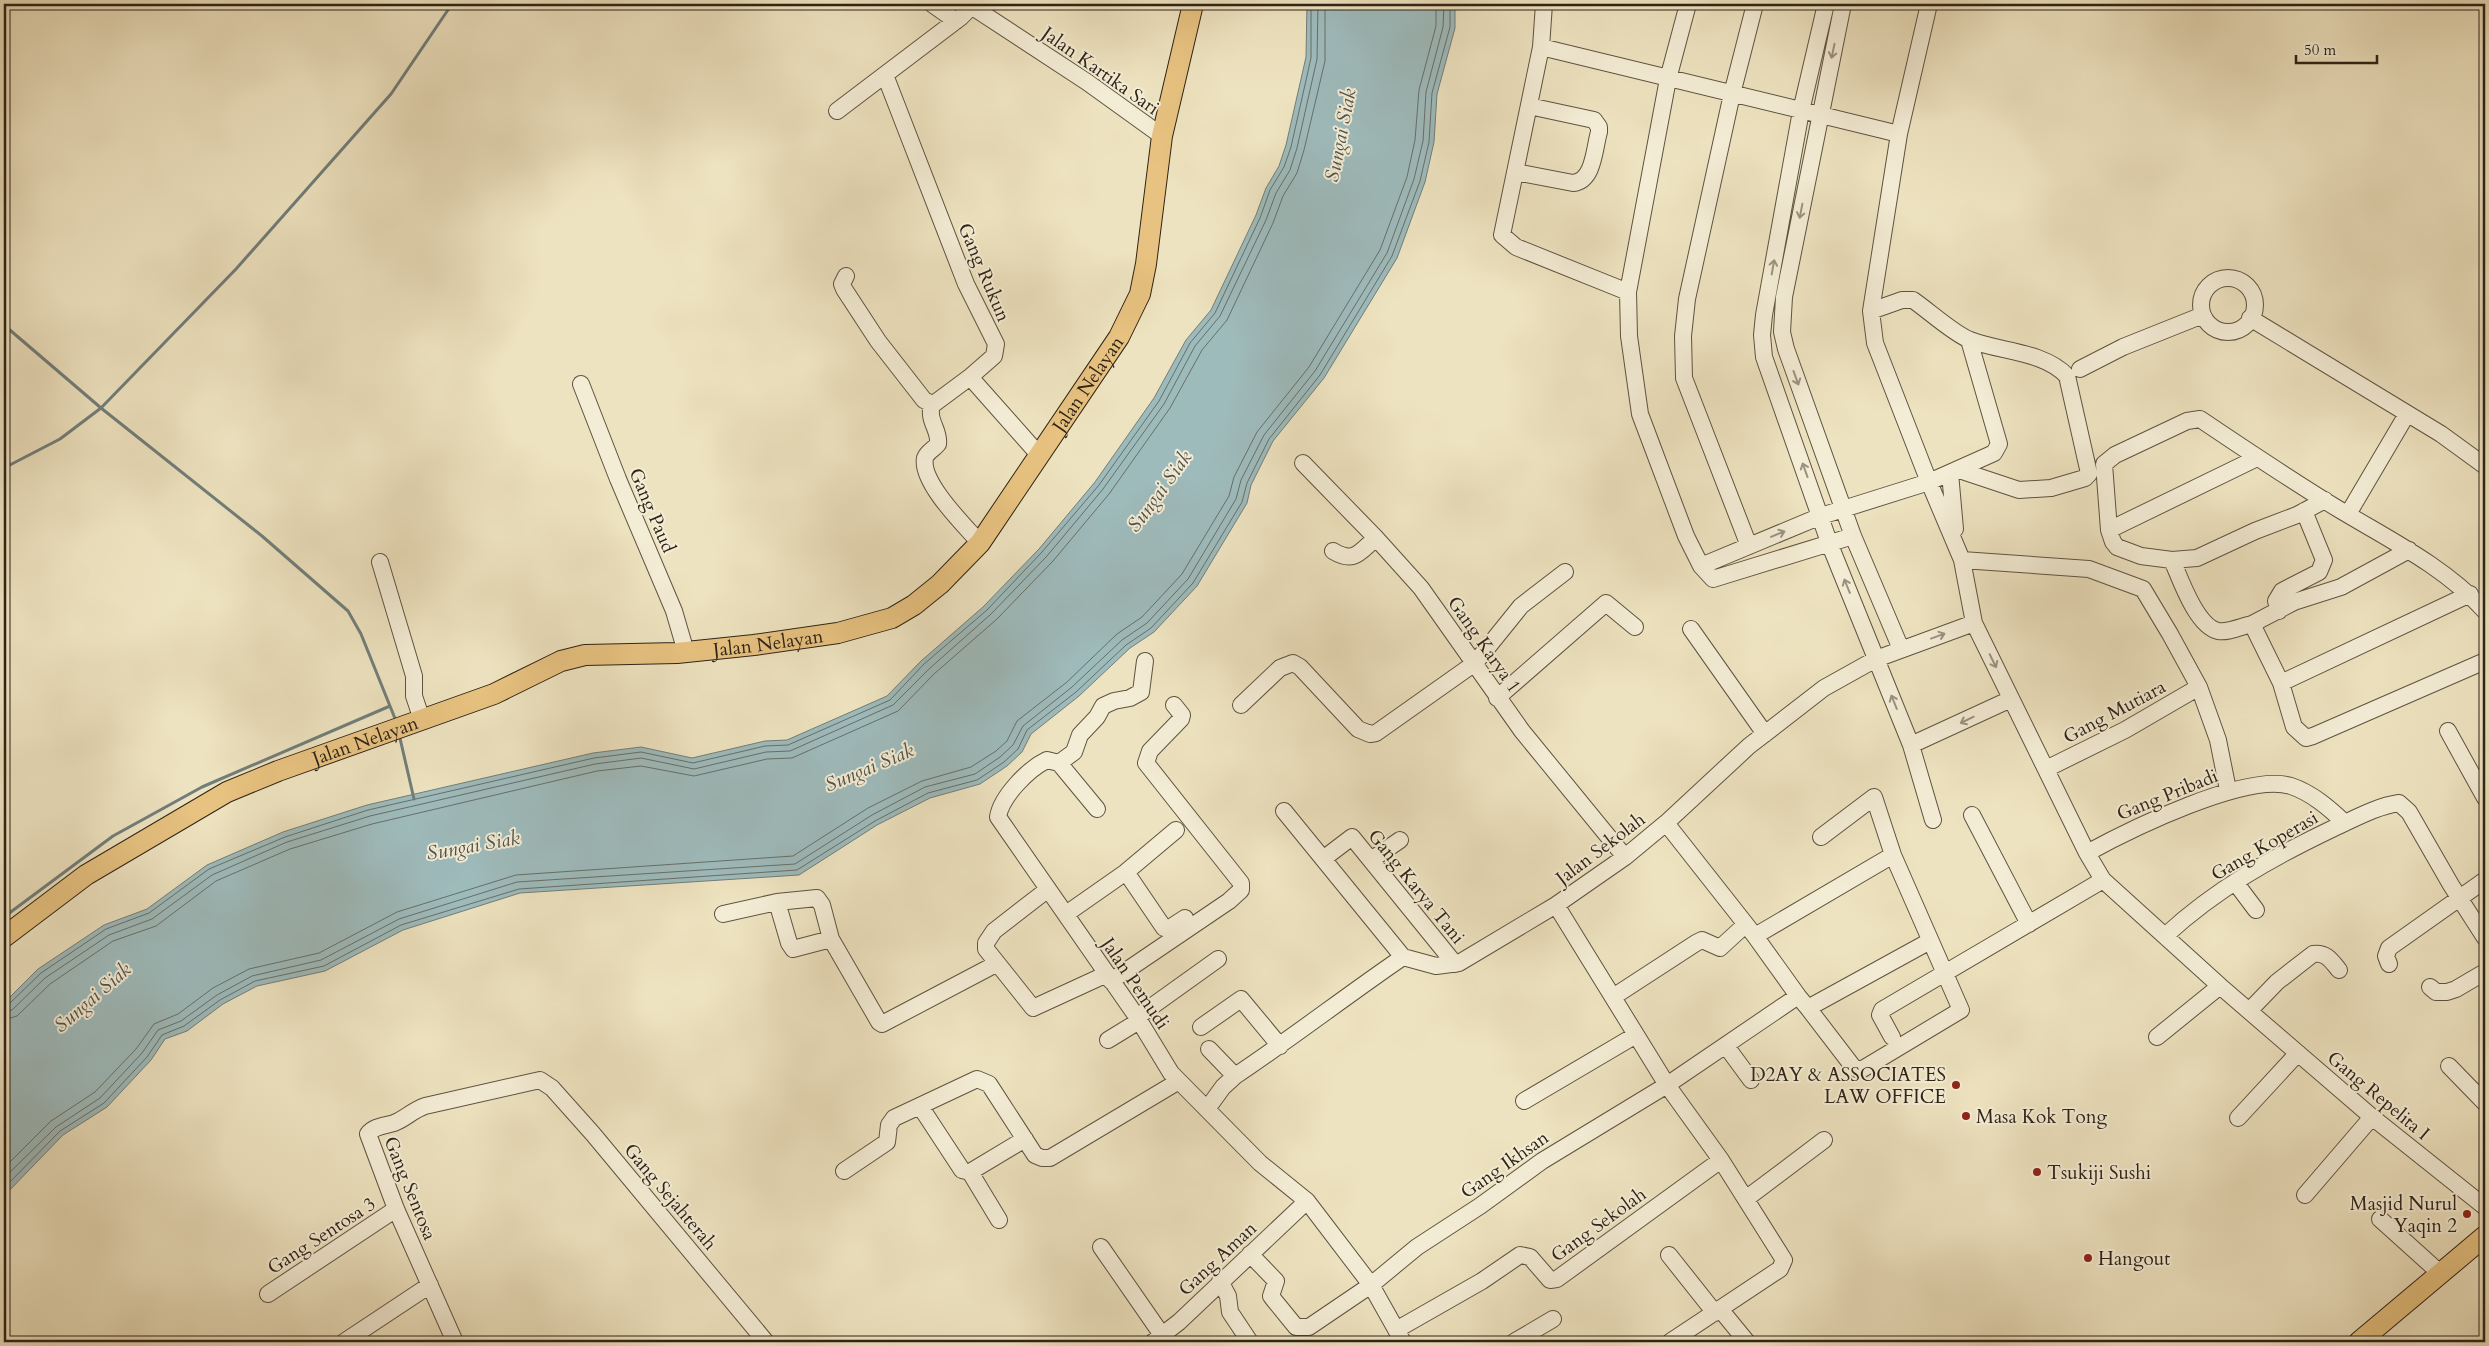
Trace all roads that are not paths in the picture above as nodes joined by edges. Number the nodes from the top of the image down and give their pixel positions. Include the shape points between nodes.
1 (932, 4) edge
2 (1193, 4) edge
3 (1544, 4) edge
4 (1688, 4) edge
5 (1755, 4) edge
6 (1826, 4) edge
7 (1843, 4) edge
8 (1929, 4) edge
9 (966, 10) edge
10 (1541, 47) junction
11 (885, 75) junction
12 (1668, 79) junction
13 (1732, 94) junction
14 (1528, 106) junction
15 (837, 111) dead end
16 (1801, 111) junction
17 (1820, 115) junction
18 (1900, 134) junction
19 (1162, 136) junction
20 (1515, 172) junction
21 (846, 276) dead end
22 (1628, 292) junction
23 (1871, 311) junction
24 (2203, 315) junction
25 (2250, 318) junction
26 (1782, 332) junction
27 (1762, 336) junction
28 (1969, 340) junction
29 (2080, 369) dead end
30 (970, 377) junction
31 (581, 384) dead end
32 (932, 404) junction
33 (2407, 414) junction
34 (1040, 456) junction
35 (2258, 458) junction
36 (1303, 463) dead end
37 (2485, 466) edge
38 (1955, 471) junction
39 (1928, 482) junction
40 (2325, 500) junction
41 (1844, 508) junction
42 (2304, 511) junction
43 (2348, 514) junction
44 (1821, 516) junction
45 (2109, 530) junction
46 (1853, 536) junction
47 (1376, 538) junction
48 (1956, 542) junction
49 (980, 543) junction
50 (1830, 545) junction
51 (1749, 546) junction
52 (2409, 550) junction
53 (1333, 551) dead end
54 (1962, 560) junction
55 (2172, 560) junction
56 (380, 562) dead end
57 (1701, 566) junction
58 (1565, 572) dead end
59 (2470, 594) junction
60 (2278, 611) junction
61 (2485, 611) edge
62 (1889, 618) junction
63 (1974, 622) junction
64 (2252, 624) junction
65 (1635, 627) dead end
66 (1863, 628) junction
67 (1691, 629) dead end
68 (1901, 649) junction
69 (686, 652) junction
70 (1876, 659) junction
71 (1145, 661) dead end
72 (2485, 661) edge
73 (1475, 663) junction
74 (2281, 683) junction
75 (2199, 688) junction
76 (1497, 698) junction
77 (2011, 699) junction
78 (1174, 705) dead end
79 (1241, 705) dead end
80 (416, 722) junction
81 (2448, 731) dead end
82 (1765, 734) junction
83 (1911, 745) junction
84 (1059, 763) junction
85 (2046, 769) junction
86 (2228, 790) junction
87 (2485, 798) edge
88 (1096, 810) dead end
89 (1284, 811) dead end
90 (1972, 814) dead end
91 (1933, 820) dead end
92 (1666, 823) junction
93 (2345, 823) junction
94 (1176, 830) dead end
95 (1821, 837) dead end
96 (1400, 840) dead end
97 (2087, 853) junction
98 (1893, 855) junction
99 (1625, 857) junction
100 (1323, 859) junction
101 (1371, 860) junction
102 (1126, 872) junction
103 (2103, 880) junction
104 (2485, 880) edge
105 (2235, 882) junction
106 (1047, 890) junction
107 (1226, 890) dead end
108 (2459, 898) junction
109 (777, 902) junction
110 (1556, 905) junction
111 (2256, 910) dead end
112 (723, 914) dead end
113 (1066, 914) junction
114 (2029, 924) junction
115 (1750, 930) junction
116 (2166, 935) junction
117 (4, 937) edge
118 (2485, 938) edge
119 (831, 939) junction
120 (1930, 940) junction
121 (1403, 957) junction
122 (1218, 959) dead end
123 (996, 964) junction
124 (1455, 964) junction
125 (2389, 964) dead end
126 (2339, 970) dead end
127 (1947, 972) junction
128 (2485, 972) edge
129 (1109, 978) junction
130 (2220, 986) junction
131 (2430, 986) dead end
132 (1613, 997) junction
133 (1803, 1002) junction
134 (2249, 1011) junction
135 (1138, 1019) junction
136 (1201, 1027) dead end
137 (1636, 1035) junction
138 (1892, 1037) dead end
139 (2157, 1037) dead end
140 (1108, 1040) dead end
141 (1280, 1046) junction
142 (1726, 1046) junction
143 (1209, 1049) dead end
144 (2298, 1053) junction
145 (2450, 1066) dead end
146 (1235, 1076) junction
147 (540, 1080) joint
148 (1751, 1080) dead end
149 (1179, 1081) junction
150 (1667, 1085) junction
151 (1524, 1101) dead end
152 (2485, 1103) edge
153 (920, 1106) junction
154 (1207, 1109) junction
155 (2372, 1117) junction
156 (2238, 1118) dead end
157 (1025, 1139) junction
158 (1824, 1140) dead end
159 (1721, 1160) junction
160 (844, 1171) dead end
161 (970, 1172) junction
162 (2305, 1195) dead end
163 (1747, 1198) junction
164 (1307, 1201) junction
165 (2485, 1207) edge
166 (396, 1209) junction
167 (2380, 1219) dead end
168 (999, 1220) dead end
169 (2485, 1236) edge
170 (1101, 1247) dead end
171 (1250, 1254) junction
172 (1669, 1255) dead end
173 (2441, 1274) junction
174 (1220, 1282) junction
175 (430, 1284) junction
176 (1371, 1285) junction
177 (268, 1294) dead end
178 (1717, 1311) junction
179 (1554, 1319) dead end
180 (1400, 1336) edge
181 (1157, 1339) edge
182 (344, 1342) edge
183 (455, 1342) edge
184 (766, 1342) edge
185 (1250, 1342) edge
186 (1514, 1342) edge
187 (1670, 1342) edge
188 (1748, 1342) edge
189 (2359, 1342) edge

1 - 9 street, Jalan Kartika Sari
2 - 19 main road, Jalan Nelayan
3 - 10 street
4 - 12 street
5 - 13 street
6 - 16 street
7 -> 17 street
8 - 18 street
9 - 11 street
9 - 19 street, Jalan Kartika Sari via 1087,82
10 - 12 street
10 - 14 street
11 - 15 street
11 - 30 street, Gang Rukun via 966,284 996,344 994,356
12 - 13 street
12 - 22 street
13 - 16 street
13 - 51 street via 1687,298 1683,336 1684,378
14 - 20 street
14 - 20 street via 1594,120 1599,132 1588,175 1582,181 1573,183
16 - 17 street
27 -> 16 street
17 - 18 street
17 -> 26 street via 1784,297
18 - 23 street
19 - 34 main road, Jalan Nelayan via 1140,294 1119,337
20 - 22 street via 1503,238 1516,247
21 - 32 street via 842,284 844,289 878,341 924,400
22 - 57 street via 1629,336 1640,414 1686,536
23 - 28 street via 1902,300 1913,300
23 - 39 street via 1875,343
24 - 25 street via 2216,329 2229,331 2241,328
24 - 25 street via 2201,303 2206,290 2215,281 2233,278 2245,284 2253,294 2254,307
24 - 29 street via 2123,347
25 - 33 street
26 - 27 street
26 -> 41 street
44 -> 27 street via 1764,357
28 - 38 street via 1999,444 1994,453
28 - 38 street via 2056,365 2067,376 2089,474 2051,488 2019,490
30 - 32 street, Gang Rukun
30 - 34 street
31 - 69 street, Gang Paud via 674,611
32 - 49 street via 931,420 939,440 924,460 926,472 942,499
33 - 37 street
33 - 43 street
34 - 49 main road, Jalan Nelayan
35 - 40 street
35 - 45 street
35 - 45 street via 2200,419 2187,421 2115,455 2104,464
36 - 47 street, Gang Karya 1
38 - 39 street
38 - 48 street
39 - 41 street
39 - 48 street
40 - 42 street
40 - 43 street
41 - 44 street
41 - 46 street
42 - 55 street via 2197,558
42 - 60 street via 2324,560 2323,567 2282,591 2276,601
43 - 52 street
44 - 50 street
51 -> 44 street
45 - 55 street via 2117,547 2141,556
46 - 50 street
46 - 62 street
47 - 53 street via 1353,558
47 - 73 street, Gang Karya 1 via 1421,588
48 - 54 street, Gang Repelita I
49 - 69 main road, Jalan Nelayan via 940,584 892,618 838,633
50 - 57 street via 1718,578 1708,576
66 -> 50 street
51 - 57 street
52 - 59 street
52 - 60 street via 2341,587 2313,594
54 - 63 street, Gang Repelita I
54 - 75 street via 2089,569 2135,584 2147,595
55 - 64 street via 2187,596 2209,627 2219,632
56 - 80 street via 414,676
58 - 73 street via 1521,606
59 - 61 street
59 - 74 street
60 - 64 street
62 - 66 street
62 - 68 street
68 -> 63 street, Jalan Sekolah
63 -> 77 street, Gang Repelita I
64 - 74 street
65 - 76 street via 1606,603
66 - 70 street
67 - 82 street
68 - 70 street, Jalan Sekolah
69 - 80 main road, Jalan Nelayan via 618,653 561,661 494,694
70 - 82 street, Jalan Sekolah via 1824,688
83 -> 70 street
71 - 84 street via 1141,692 1103,706 1080,735 1074,752
72 - 74 street via 2306,738 2294,728
73 - 76 street, Gang Karya 1
73 - 79 street via 1370,734 1358,729 1293,663 1280,668
75 - 85 street, Gang Mutiara
75 - 86 street via 2218,740
76 - 99 street, Gang Karya 1
77 -> 83 street
77 - 85 street, Gang Repelita I
78 - 129 street via 1182,715 1150,751 1146,763 1241,883 1241,890
80 - 117 main road, Jalan Nelayan via 227,792 86,875
81 - 87 street
82 - 92 street, Jalan Sekolah
83 - 91 street
84 - 88 street
84 - 106 street, Jalan Pemudi via 1047,760 1038,764 1004,799 998,817
85 - 97 street, Gang Repelita I
86 - 93 street, Gang Pribadi via 2266,785 2291,786 2324,803
86 - 97 street, Gang Pribadi via 2120,835
89 - 100 street
90 - 114 street
92 - 99 street, Jalan Sekolah
92 - 115 street
93 - 105 street, Gang Koperasi via 2298,844
93 - 108 street, Gang Koperasi via 2398,803 2410,812
94 - 102 street
95 - 98 street via 1874,798
96 - 101 street
97 - 103 street, Gang Repelita I
98 - 115 street
98 - 120 street
99 - 110 street, Jalan Sekolah
100 - 101 street, Gang Karya Tani via 1352,836
100 - 121 street
101 - 124 street, Gang Karya Tani
102 - 107 street via 1164,928 1168,929
102 - 113 street
103 - 114 street
103 - 116 street, Gang Repelita I
104 - 108 street
105 - 111 street
105 - 116 street, Gang Koperasi
106 - 113 street, Jalan Pemudi
106 - 123 street via 989,937 986,949
108 - 118 street
108 - 125 street via 2389,948 2386,956
109 - 112 street
109 - 119 street via 817,898
109 - 119 street via 793,949
110 - 124 street
110 - 132 street, Jalan Sekolah
113 - 129 street, Jalan Pemudi
114 - 127 street
115 - 132 street via 1720,948 1702,940
115 - 133 street
116 - 130 street, Gang Repelita I
119 - 123 street via 882,1024
120 - 127 street
120 - 133 street, Gang Ikhsan
121 - 124 street via 1436,966
121 - 141 street
122 - 135 street
123 - 129 street via 1033,1008
126 - 134 street via 2328,956 2313,954 2276,982
127 - 133 street via 1961,1006 1960,1012 1861,1070 1854,1068
127 - 138 street via 1880,1011
128 - 131 street via 2447,992 2436,992
129 - 135 street, Jalan Pemudi
130 - 134 street, Gang Repelita I
130 - 139 street
132 - 137 street, Jalan Sekolah
133 - 142 street, Gang Ikhsan
134 - 144 street, Gang Repelita I
135 - 140 street
135 - 149 street, Jalan Pemudi via 1164,1063
136 - 141 street via 1241,999
137 - 150 street, Jalan Sekolah
137 - 151 street
141 - 146 street
142 - 148 street
142 - 150 street, Gang Ikhsan
143 - 146 street
144 - 155 street, Gang Repelita I
144 - 156 street
145 - 152 street
146 - 154 street
147 - 166 street, Gang Sentosa via 425,1106 395,1123 370,1131 368,1136
147 - 184 street, Gang Sejahterah via 552,1088 593,1134
149 - 154 street, Jalan Pemudi
149 - 157 street via 1050,1158 1035,1155
150 - 159 street, Jalan Sekolah
150 - 176 street, Gang Ikhsan via 1542,1161 1417,1247
153 - 157 street via 977,1079 984,1081
153 - 160 street via 894,1118 887,1142
153 - 161 street via 962,1170
154 - 164 street, Jalan Pemudi via 1260,1163
155 - 162 street
155 - 165 street, Gang Repelita I
157 - 161 street
158 - 163 street
159 - 163 street, Jalan Sekolah
159 - 180 street, Gang Sekolah via 1557,1279 1550,1280 1530,1257 1520,1255
161 - 168 street
163 - 178 street, Jalan Sekolah via 1782,1254 1784,1264
164 - 171 street, Gang Aman
164 - 176 street, Jalan Pemudi
166 - 175 street, Gang Sentosa
166 - 177 street, Gang Sentosa 3
167 - 173 street
169 - 173 main road
170 - 181 street
171 - 174 street, Gang Aman
171 - 176 street, Gang Ikhsan via 1276,1280 1271,1296 1296,1327 1309,1327
172 - 178 street
173 - 189 main road
174 - 181 street, Gang Aman
174 - 185 street via 1228,1296 1230,1312
175 - 182 street
175 - 183 street, Gang Sentosa
176 - 180 street, Jalan Pemudi
178 - 187 street
178 - 188 street
179 - 186 street

